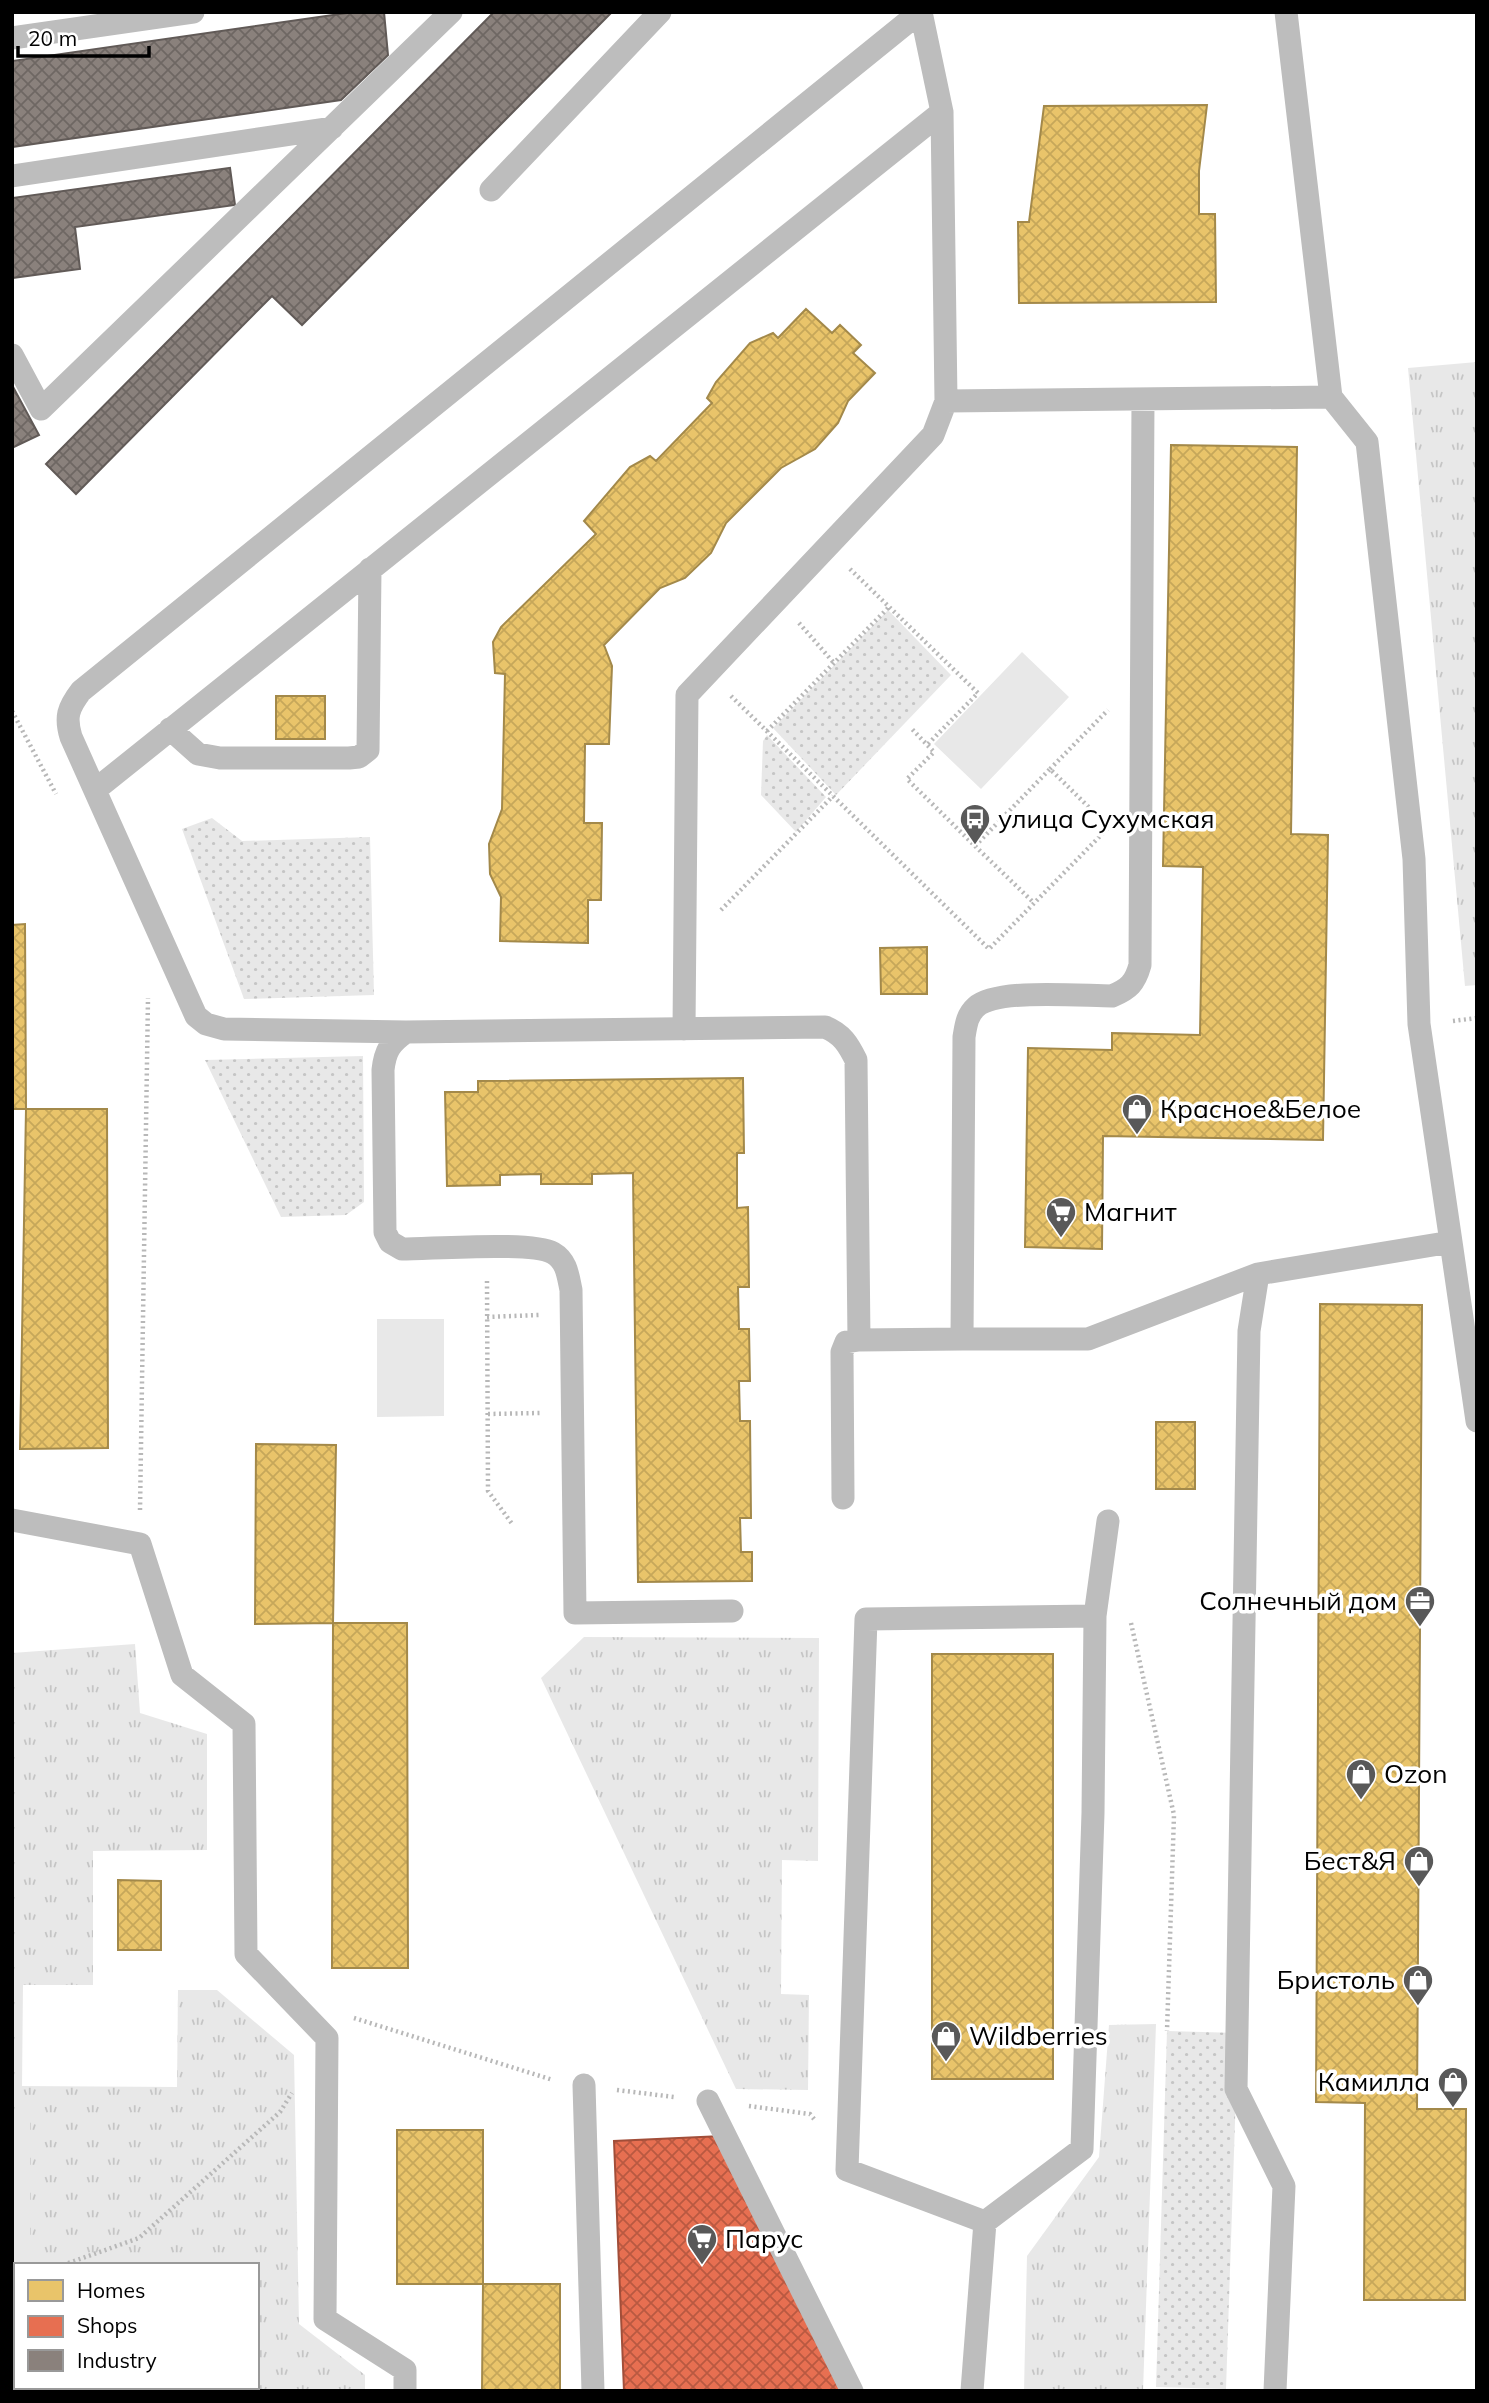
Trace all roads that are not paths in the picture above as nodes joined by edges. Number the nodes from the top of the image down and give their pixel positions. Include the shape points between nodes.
1 (193, 12) edge
2 (452, 12) edge
3 (660, 12) edge
4 (920, 12) edge
5 (1286, 12) edge
6 (12, 38) edge
7 (942, 112) junction
8 (332, 128) junction
9 (12, 176) edge
10 (491, 190) dead end
11 (12, 355) edge
12 (1331, 397) junction
13 (1143, 399) junction
14 (946, 401) junction
15 (370, 569) junction
16 (170, 729) junction
17 (95, 790) junction
18 (684, 1029) junction
19 (406, 1032) junction
20 (1451, 1242) junction
21 (1258, 1274) junction
22 (962, 1339) junction
23 (859, 1340) junction
24 (1477, 1421) edge
25 (844, 1498) dead end
26 (12, 1520) edge
27 (1108, 1521) dead end
28 (732, 1611) dead end
29 (1095, 1616) junction
30 (584, 2085) road end
31 (708, 2101) road end
32 (985, 2222) junction
33 (405, 2391) edge
34 (593, 2391) edge
35 (852, 2391) edge
36 (972, 2391) edge
37 (1275, 2391) edge

1 - 6 lane
2 - 8 lane
3 - 10 lane
4 - 7 lane
4 - 17 lane via 81,691 69,707 67,721
5 - 12 lane
7 - 14 lane
7 - 15 lane
8 - 9 lane
8 - 11 lane via 41,409
12 - 13 lane
12 - 20 lane via 1367,442 1414,859 1419,1024
13 - 14 lane
13 - 22 lane via 1140,965 1128,989 1112,996 998,997 977,1005 967,1018
14 - 18 lane via 933,435 687,695
15 - 16 lane
15 - 16 lane via 368,750 348,758 220,758 198,754
16 - 17 lane
17 - 19 lane via 190,1006 206,1024 224,1030
18 - 19 lane
18 - 23 lane via 825,1027 847,1042 856,1060
19 - 28 lane via 385,1052 383,1070 385,1232 390,1242 402,1249 529,1248 552,1253 567,1267 575,1613
20 - 21 lane
20 - 24 lane
21 - 22 lane via 1088,1339
21 - 37 lane via 1250,1331 1236,2089 1284,2186
22 - 23 lane
23 - 25 lane via 846,1342 842,1353
26 - 33 lane via 140,1544 182,1675 244,1724 246,1954 327,2038 325,2319 405,2370
27 - 29 lane
29 - 32 lane via 1082,2149
29 - 32 lane via 866,1619 846,2170
30 - 34 lane
31 - 35 lane
32 - 36 lane

